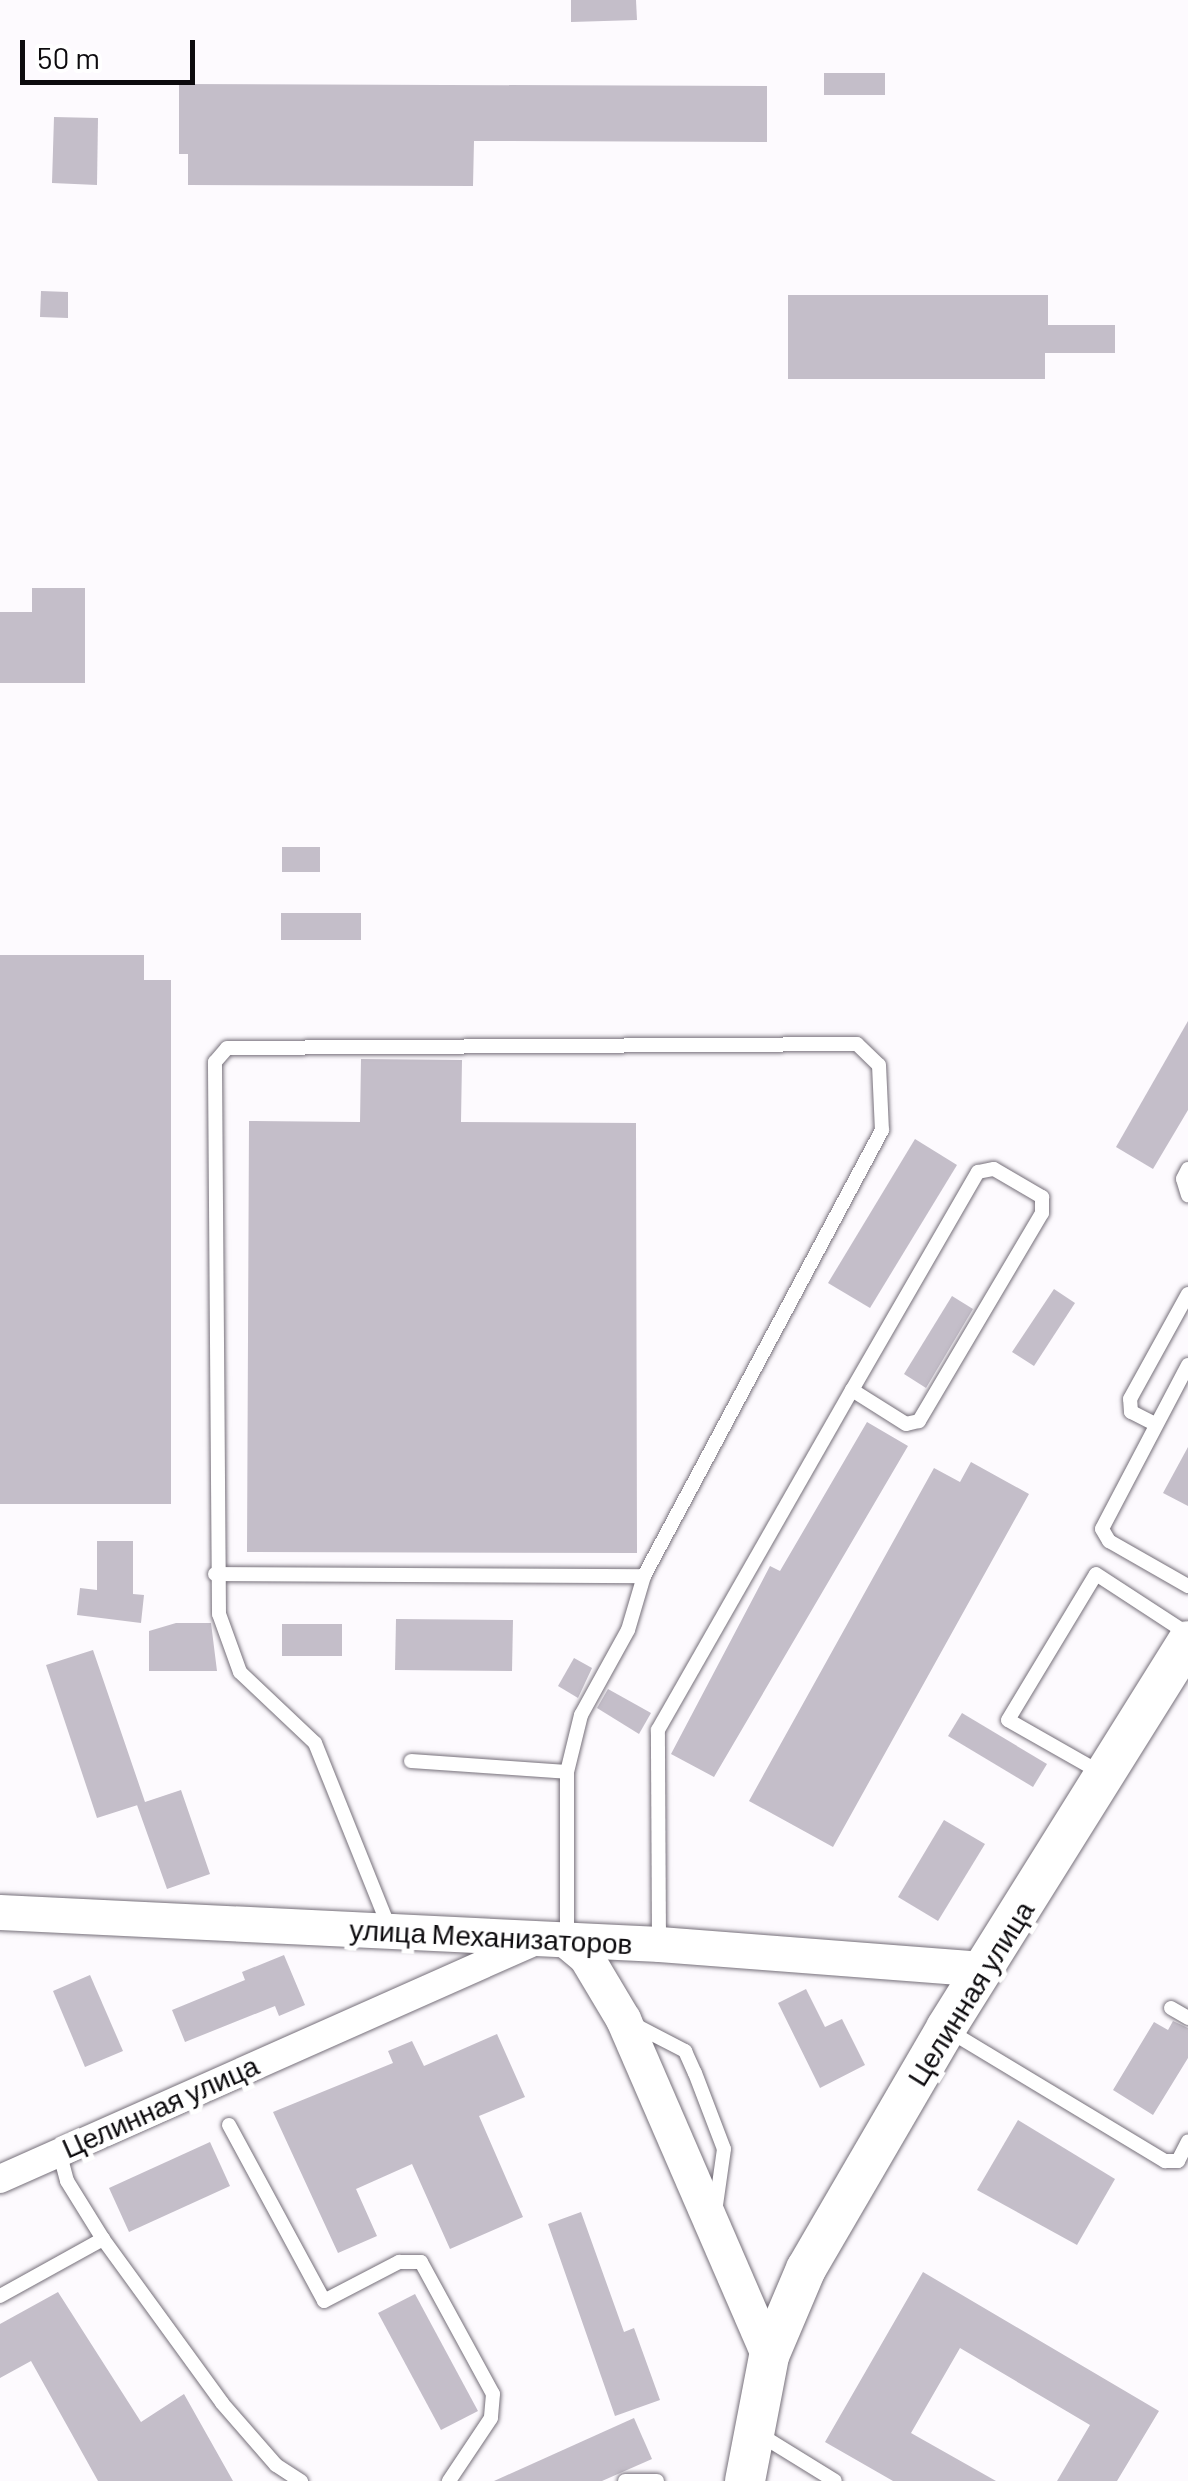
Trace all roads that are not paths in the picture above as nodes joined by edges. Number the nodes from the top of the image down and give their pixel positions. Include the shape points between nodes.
1 (1188, 1169) edge
2 (1188, 1195) edge
3 (1188, 1294) edge
4 (1188, 1365) edge
5 (852, 1390) junction
6 (1155, 1424) junction
7 (215, 1574) junction
8 (644, 1576) junction
9 (1188, 1586) edge
10 (1188, 1637) edge
11 (411, 1761) dead end
12 (567, 1772) junction
13 (1106, 1776) junction
14 (0, 1912) edge
15 (391, 1931) junction
16 (554, 1940) junction
17 (659, 1944) junction
18 (982, 1969) junction
19 (1171, 2008) dead end
20 (1188, 2018) edge
21 (946, 2028) junction
22 (230, 2125) dead end
23 (1188, 2141) edge
24 (59, 2150) junction
25 (0, 2179) edge
26 (103, 2238) junction
27 (0, 2296) edge
28 (769, 2356) junction
29 (754, 2431) junction
30 (302, 2481) edge
31 (449, 2481) edge
32 (625, 2481) edge
33 (657, 2481) edge
34 (745, 2481) edge
35 (835, 2481) edge

1 - 2 lane
3 - 6 lane via 1130,1399 1131,1412
4 - 6 lane
5 - 5 lane via 978,1172 994,1170 1042,1197 1042,1213 919,1420 906,1424
5 - 17 lane via 658,1730
6 - 9 lane via 1102,1529 1109,1541
7 - 8 lane
7 - 8 lane via 215,1062 228,1048 865,1048 879,1065 882,1130
7 - 15 lane via 219,1614 240,1672 315,1743
8 - 12 lane via 628,1630 581,1714
10 - 13 main road, Целинная улица
10 - 13 lane via 1096,1574 1008,1720
11 - 12 lane
12 - 16 lane
13 - 18 main road, Целинная улица
14 - 15 street, улица Механизаторов
15 - 16 street, улица Механизаторов
16 - 17 street, улица Механизаторов
16 - 24 street, Целинная улица
16 - 28 street via 586,1957 623,2019
17 - 18 street, улица Механизаторов
18 - 21 main road, Целинная улица
19 - 20 lane
21 - 23 lane via 1165,2161 1178,2161
21 - 28 main road, Целинная улица via 806,2269
22 - 31 lane via 324,2301 398,2262 421,2262 493,2394 491,2418
24 - 25 street, Целинная улица
24 - 26 lane via 67,2180
26 - 27 lane
26 - 30 lane via 252,2440
28 - 29 main road, Целинная улица
29 - 34 main road, Целинная улица
29 - 35 lane
32 - 33 lane

